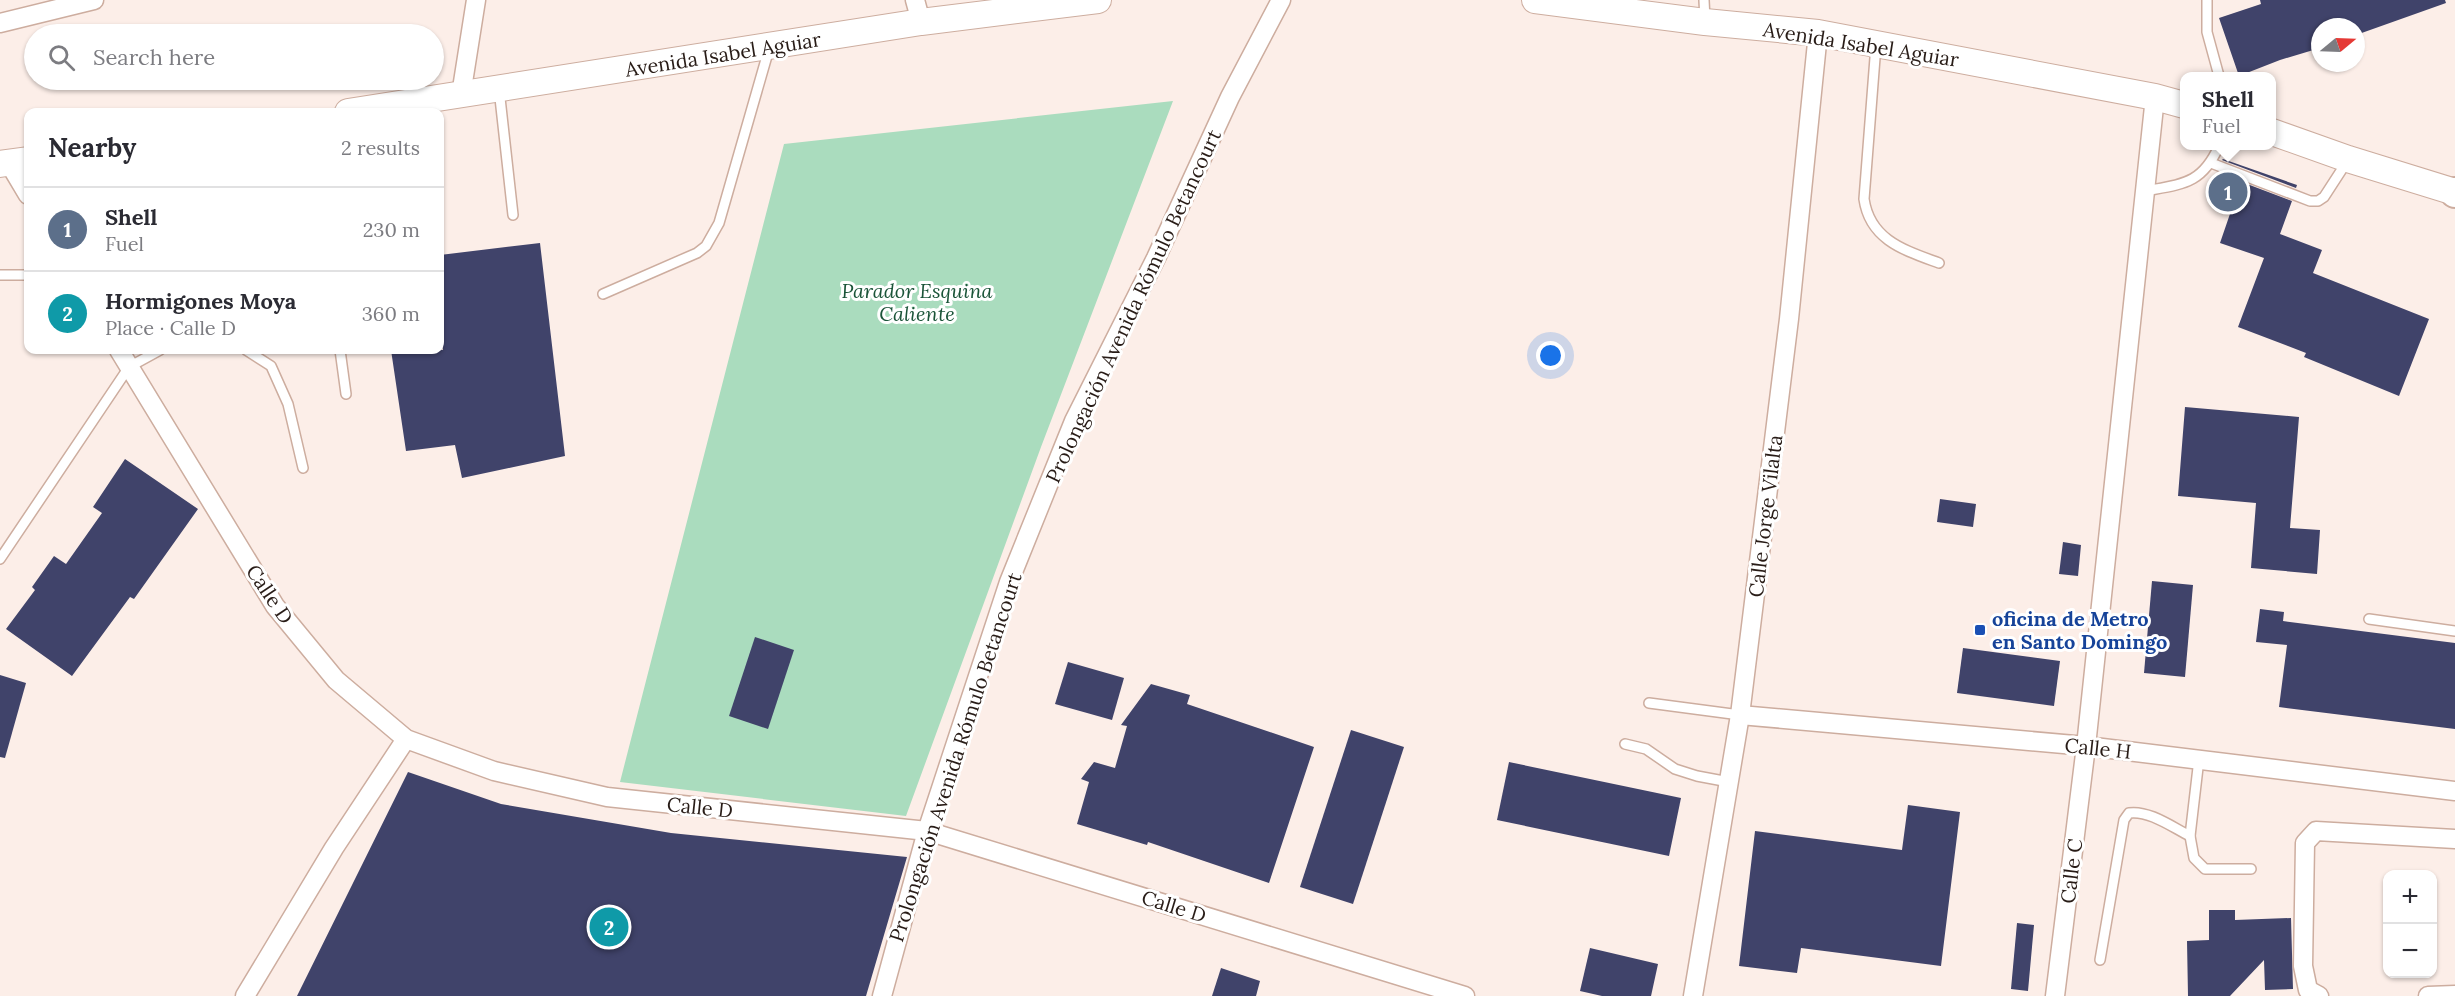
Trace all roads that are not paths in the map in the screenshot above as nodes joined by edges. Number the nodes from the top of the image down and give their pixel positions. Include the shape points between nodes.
1 (94, 0) edge
2 (476, 0) edge
3 (1098, 0) edge
4 (1281, 0) edge
5 (1535, 0) edge
6 (2207, 0) edge
7 (52, 6) edge
8 (918, 11) edge
9 (1705, 11) edge
10 (0, 23) edge
11 (1818, 33) junction
12 (1876, 43) junction
13 (770, 46) junction
14 (2218, 72) edge
15 (499, 89) junction
16 (461, 95) junction
17 (2155, 97) junction
18 (2180, 104) edge
19 (375, 108) edge
20 (2276, 134) edge
21 (2217, 150) edge
22 (2348, 159) junction
23 (13, 162) edge
24 (2211, 163) junction
25 (24, 186) edge
26 (2145, 192) junction
27 (2455, 192) edge
28 (513, 215) dead end
29 (1939, 262) dead end
30 (0, 275) edge
31 (24, 275) edge
32 (603, 294) dead end
33 (121, 354) edge
34 (153, 354) edge
35 (252, 354) edge
36 (341, 354) edge
37 (129, 367) junction
38 (346, 394) dead end
39 (303, 468) dead end
40 (0, 559) edge
41 (2369, 619) dead end
42 (2455, 631) edge
43 (1649, 704) dead end
44 (1740, 715) junction
45 (406, 739) junction
46 (1624, 744) dead end
47 (2086, 746) junction
48 (2199, 759) junction
49 (1729, 782) junction
50 (2455, 791) edge
51 (927, 831) junction
52 (2190, 836) junction
53 (2455, 839) edge
54 (2251, 869) dead end
55 (2100, 960) dead end
56 (2455, 995) edge
57 (244, 996) edge
58 (882, 996) edge
59 (1465, 996) edge
60 (1693, 996) edge
61 (2055, 996) edge
62 (2319, 996) edge
63 (2428, 996) edge

1 - 7 street
2 - 16 street
3 - 8 main road, Avenida Isabel Aguiar
4 - 51 street, Prolongación Avenida Rómulo Betancourt via 1074,421 1009,582
5 - 9 main road, Avenida Isabel Aguiar
6 - 14 lane via 2207,32
7 - 10 street
8 - 13 main road, Avenida Isabel Aguiar
9 - 11 main road, Avenida Isabel Aguiar
11 - 12 main road, Avenida Isabel Aguiar
11 - 44 street, Calle Jorge Vilalta via 1789,319
12 - 17 main road, Avenida Isabel Aguiar
12 - 29 lane via 1866,212 1872,225 1902,250
13 - 15 main road, Avenida Isabel Aguiar
13 - 32 lane via 719,223 706,246
15 - 16 main road, Avenida Isabel Aguiar
15 - 28 lane
16 - 19 main road, Avenida Isabel Aguiar
17 - 18 main road, Avenida Isabel Aguiar
17 - 26 street, Calle C
20 - 22 main road
21 - 24 lane
22 - 24 lane via 2318,201
22 - 27 main road
23 - 25 street
24 - 26 lane via 2199,176 2181,184
26 - 47 street, Calle C
30 - 31 lane
33 - 37 street, Calle D
34 - 37 lane
35 - 39 lane via 270,366 288,404
36 - 38 lane
37 - 40 lane
37 - 45 street, Calle D via 275,606 336,680
41 - 42 lane
43 - 44 lane
44 - 47 street, Calle H
44 - 49 street, Calle Jorge Vilalta
45 - 51 street, Calle D via 494,771 607,797
45 - 57 street
46 - 49 lane via 1646,749 1675,769
47 - 48 street, Calle H
47 - 61 street, Calle C
48 - 50 street, Calle H
48 - 52 lane
49 - 60 street, Calle Jorge Vilalta
51 - 58 street, Prolongación Avenida Rómulo Betancourt
51 - 59 street, Calle D
52 - 54 lane via 2194,858 2205,869
52 - 55 lane via 2137,811 2129,813 2124,820
53 - 62 street via 2316,831 2305,843 2303,966 2308,990
56 - 63 street

